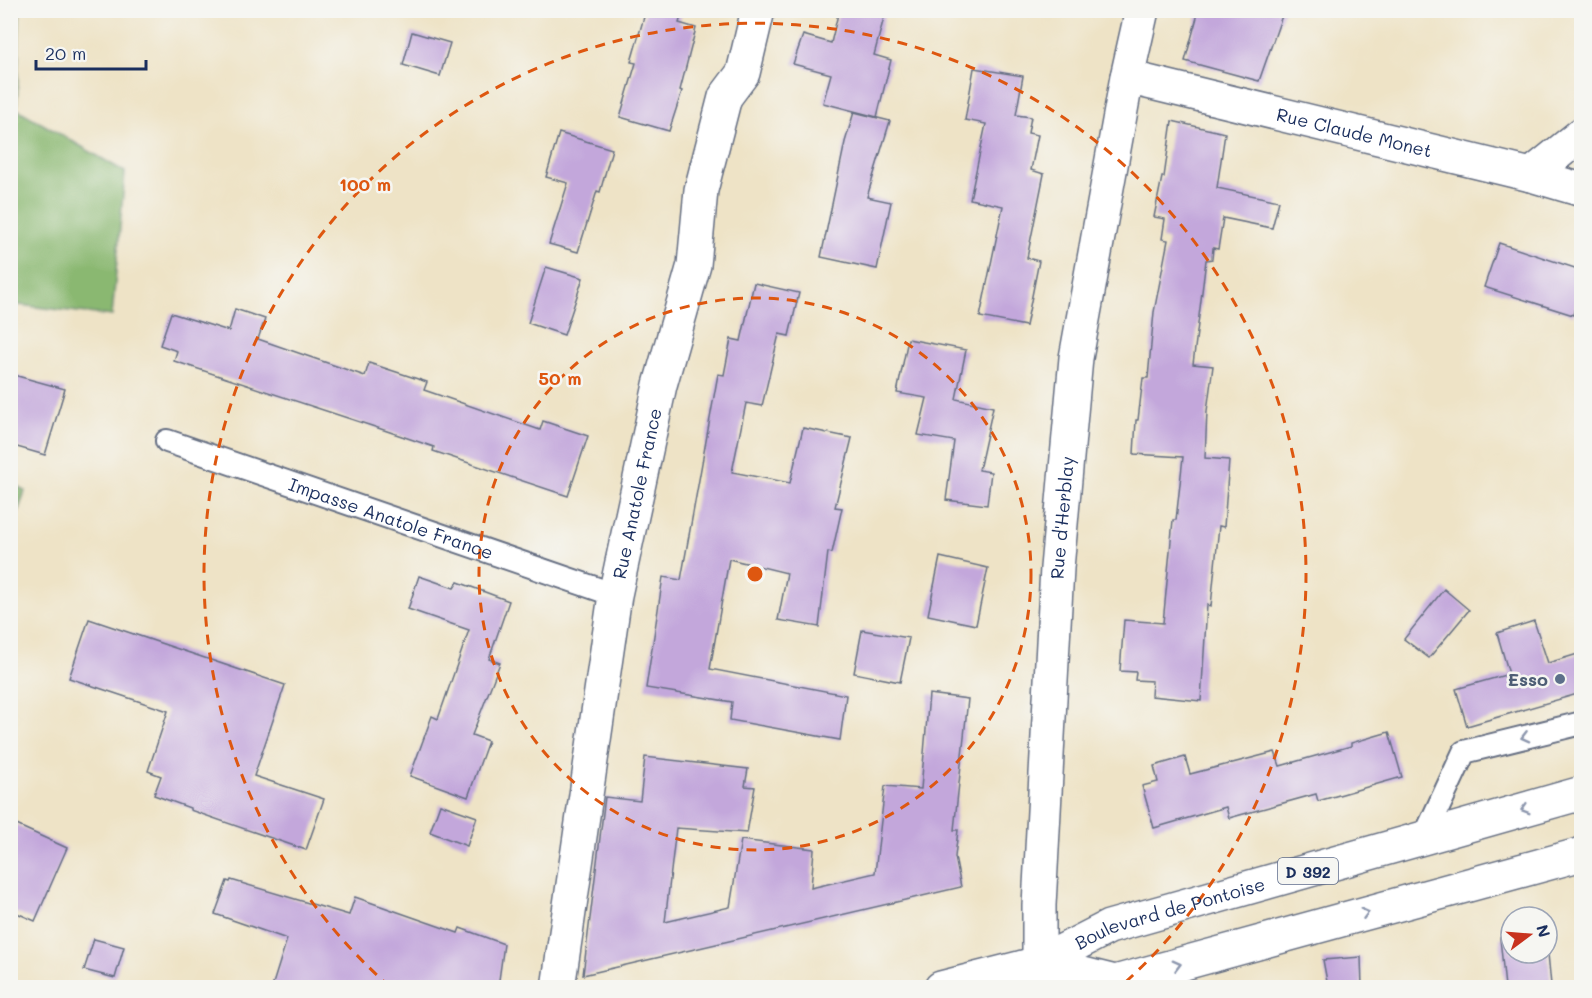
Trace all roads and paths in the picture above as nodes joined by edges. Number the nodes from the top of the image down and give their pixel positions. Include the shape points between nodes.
1 (758, 10) edge
2 (1142, 10) edge
3 (1127, 77) junction
4 (1581, 134) edge
5 (1531, 175) junction
6 (1581, 190) edge
7 (167, 441) dead end
8 (615, 595) junction
9 (1581, 723) edge
10 (1581, 793) edge
11 (1424, 838) junction
12 (1581, 854) edge
13 (1040, 975) edge
14 (558, 987) edge
15 (941, 987) edge

1 - 8 main road, Rue Anatole France via 743,73 725,97 700,190 694,265 660,385
2 - 3 main road, Rue d'Herblay
3 - 5 main road, Rue Claude Monet
3 - 13 main road, Rue d'Herblay via 1076,358 1057,568 1039,905
4 - 5 main road
5 - 6 main road, Rue Claude Monet
7 - 8 lane, Impasse Anatole France
8 - 14 main road, Rue Anatole France
9 -> 11 lane via 1464,752
10 -> 11 main road, Boulevard de Pontoise / D 392
11 - 13 main road, Boulevard de Pontoise / D 392 via 1109,927
13 -> 12 main road, Boulevard de Pontoise / D 392 via 1115,982
13 - 15 main road, Boulevard de Pontoise / D 392

